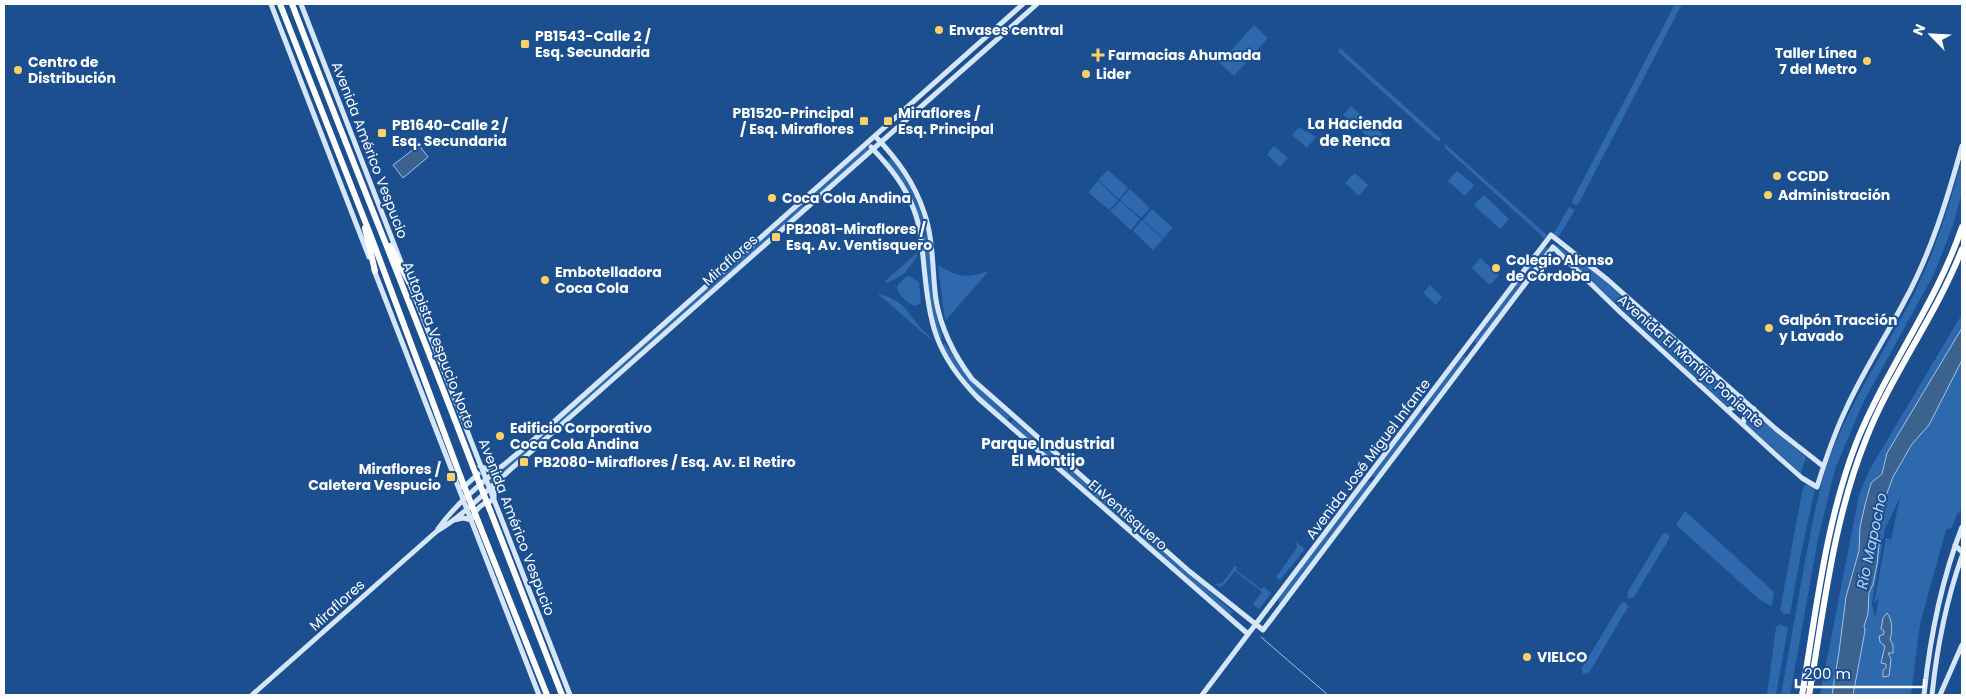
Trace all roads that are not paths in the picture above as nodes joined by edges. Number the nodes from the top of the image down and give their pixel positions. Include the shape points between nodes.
1 (271, 4) edge
2 (279, 4) edge
3 (292, 4) edge
4 (298, 4) edge
5 (301, 4) edge
6 (1023, 4) edge
7 (1037, 4) edge
8 (305, 38) junction
9 (976, 46) junction
10 (982, 53) junction
11 (875, 136) junction
12 (880, 141) junction
13 (868, 143) junction
14 (1962, 146) edge
15 (873, 148) junction
16 (891, 153) junction
17 (882, 159) junction
18 (801, 201) junction
19 (808, 206) junction
20 (372, 209) junction
21 (363, 214) junction
22 (1962, 228) edge
23 (1552, 247) joint
24 (1962, 250) edge
25 (375, 272) junction
26 (409, 282) junction
27 (1741, 397) junction
28 (1421, 408) junction
29 (1754, 409) junction
30 (1727, 410) junction
31 (1427, 413) junction
32 (1013, 417) junction
33 (1007, 423) junction
34 (1743, 424) junction
35 (477, 466) junction
36 (1823, 466) junction
37 (498, 470) junction
38 (500, 478) junction
39 (486, 481) junction
40 (458, 487) junction
41 (489, 488) junction
42 (464, 500) junction
43 (494, 500) junction
44 (467, 508) junction
45 (1126, 516) junction
46 (453, 520) junction
47 (475, 521) junction
48 (1120, 523) junction
49 (1962, 527) edge
50 (436, 531) junction
51 (1962, 544) edge
52 (1955, 545) junction
53 (1962, 552) edge
54 (1962, 556) edge
55 (1274, 599) junction
56 (1281, 605) junction
57 (1239, 612) junction
58 (1232, 620) junction
59 (1255, 625) junction
60 (1263, 630) joint
61 (1248, 634) junction
62 (1962, 645) edge
63 (252, 695) edge
64 (539, 695) edge
65 (547, 695) edge
66 (562, 695) edge
67 (570, 695) edge
68 (1202, 695) edge
69 (1802, 695) edge
70 (1809, 695) edge
71 (1924, 695) edge
72 (1932, 695) edge
73 (1940, 695) edge

1 - 25 street
2 - 21 highway, Autopista Vespucio Norte
3 - 8 highway, Autopista Vespucio Norte
4 - 8 highway
5 - 26 street, Avenida Américo Vespucio
6 - 9 street, Miraflores
7 - 10 street, Miraflores
8 - 20 highway, Autopista Vespucio Norte
9 - 10 street
9 - 11 street, Miraflores
10 - 12 street, Miraflores
11 - 12 street, El Ventisquero
11 - 13 street, Miraflores
12 - 15 street, Miraflores
12 - 16 street, El Ventisquero
13 - 15 street, El Ventisquero
13 - 18 street, Miraflores
14 - 36 street via 1941,220 1925,259 1846,408
15 - 17 street, El Ventisquero
15 - 19 street, Miraflores
16 - 17 street
16 - 32 street, El Ventisquero via 908,175 925,214 936,300 950,346 972,379
17 - 33 street, El Ventisquero via 908,194 914,211 920,233 930,316 942,352 963,383
18 - 19 street
18 - 37 street, Miraflores
19 - 38 street, Miraflores
20 - 26 highway
20 - 35 highway, Autopista Vespucio Norte
21 - 25 highway
21 - 47 highway, Autopista Vespucio Norte, bridge
22 - 69 highway via 1936,291 1870,411 1846,471 1833,519
23 - 30 street, Avenida El Montijo Poniente
23 - 31 street, Avenida José Miguel Infante
24 - 70 highway via 1934,311 1874,420 1854,470 1837,536
25 - 40 street
26 - 35 street, Avenida Américo Vespucio
27 - 28 street, Avenida José Miguel Infante via 1608,280 1550,236
27 - 29 street
27 - 30 street via 1735,406
28 - 31 street
28 - 55 street, Avenida José Miguel Infante
29 - 34 street via 1745,414
29 - 36 street
30 - 34 street, Avenida El Montijo Poniente
31 - 56 street, Avenida José Miguel Infante
32 - 33 street
32 - 45 street, El Ventisquero
33 - 48 street, El Ventisquero
34 - 36 street, Avenida El Montijo Poniente via 1817,488
35 - 37 street
35 - 39 street, Avenida Américo Vespucio
35 - 40 street via 475,478
35 - 66 highway, Autopista Vespucio Norte, bridge via 490,510
37 - 39 street, Miraflores
38 - 41 street, Miraflores
38 - 43 street
39 - 41 street, Avenida Américo Vespucio
39 - 42 street, Miraflores
40 - 42 street
41 - 43 street, Avenida Américo Vespucio
41 - 44 street, Miraflores
42 - 44 street
42 - 50 street, Miraflores
43 - 47 street via 477,510
43 - 67 street, Avenida Américo Vespucio
44 - 46 street, Miraflores
44 - 47 street
45 - 48 street
45 - 57 street, El Ventisquero
46 - 47 street
46 - 50 street, Miraflores
47 - 64 street
47 - 65 highway, Autopista Vespucio Norte
48 - 58 street, El Ventisquero
49 - 52 street
50 - 63 street, Miraflores
51 - 52 street
52 - 53 street
52 - 71 street via 1934,623
54 - 72 street via 1943,620
55 - 56 street
55 - 59 street, Avenida José Miguel Infante
56 - 60 street, Avenida José Miguel Infante
57 - 58 street
57 - 59 street, El Ventisquero
58 - 61 street, El Ventisquero
59 - 60 street, El Ventisquero
59 - 61 street, Avenida José Miguel Infante
61 - 68 street, Avenida José Miguel Infante
62 - 73 street

